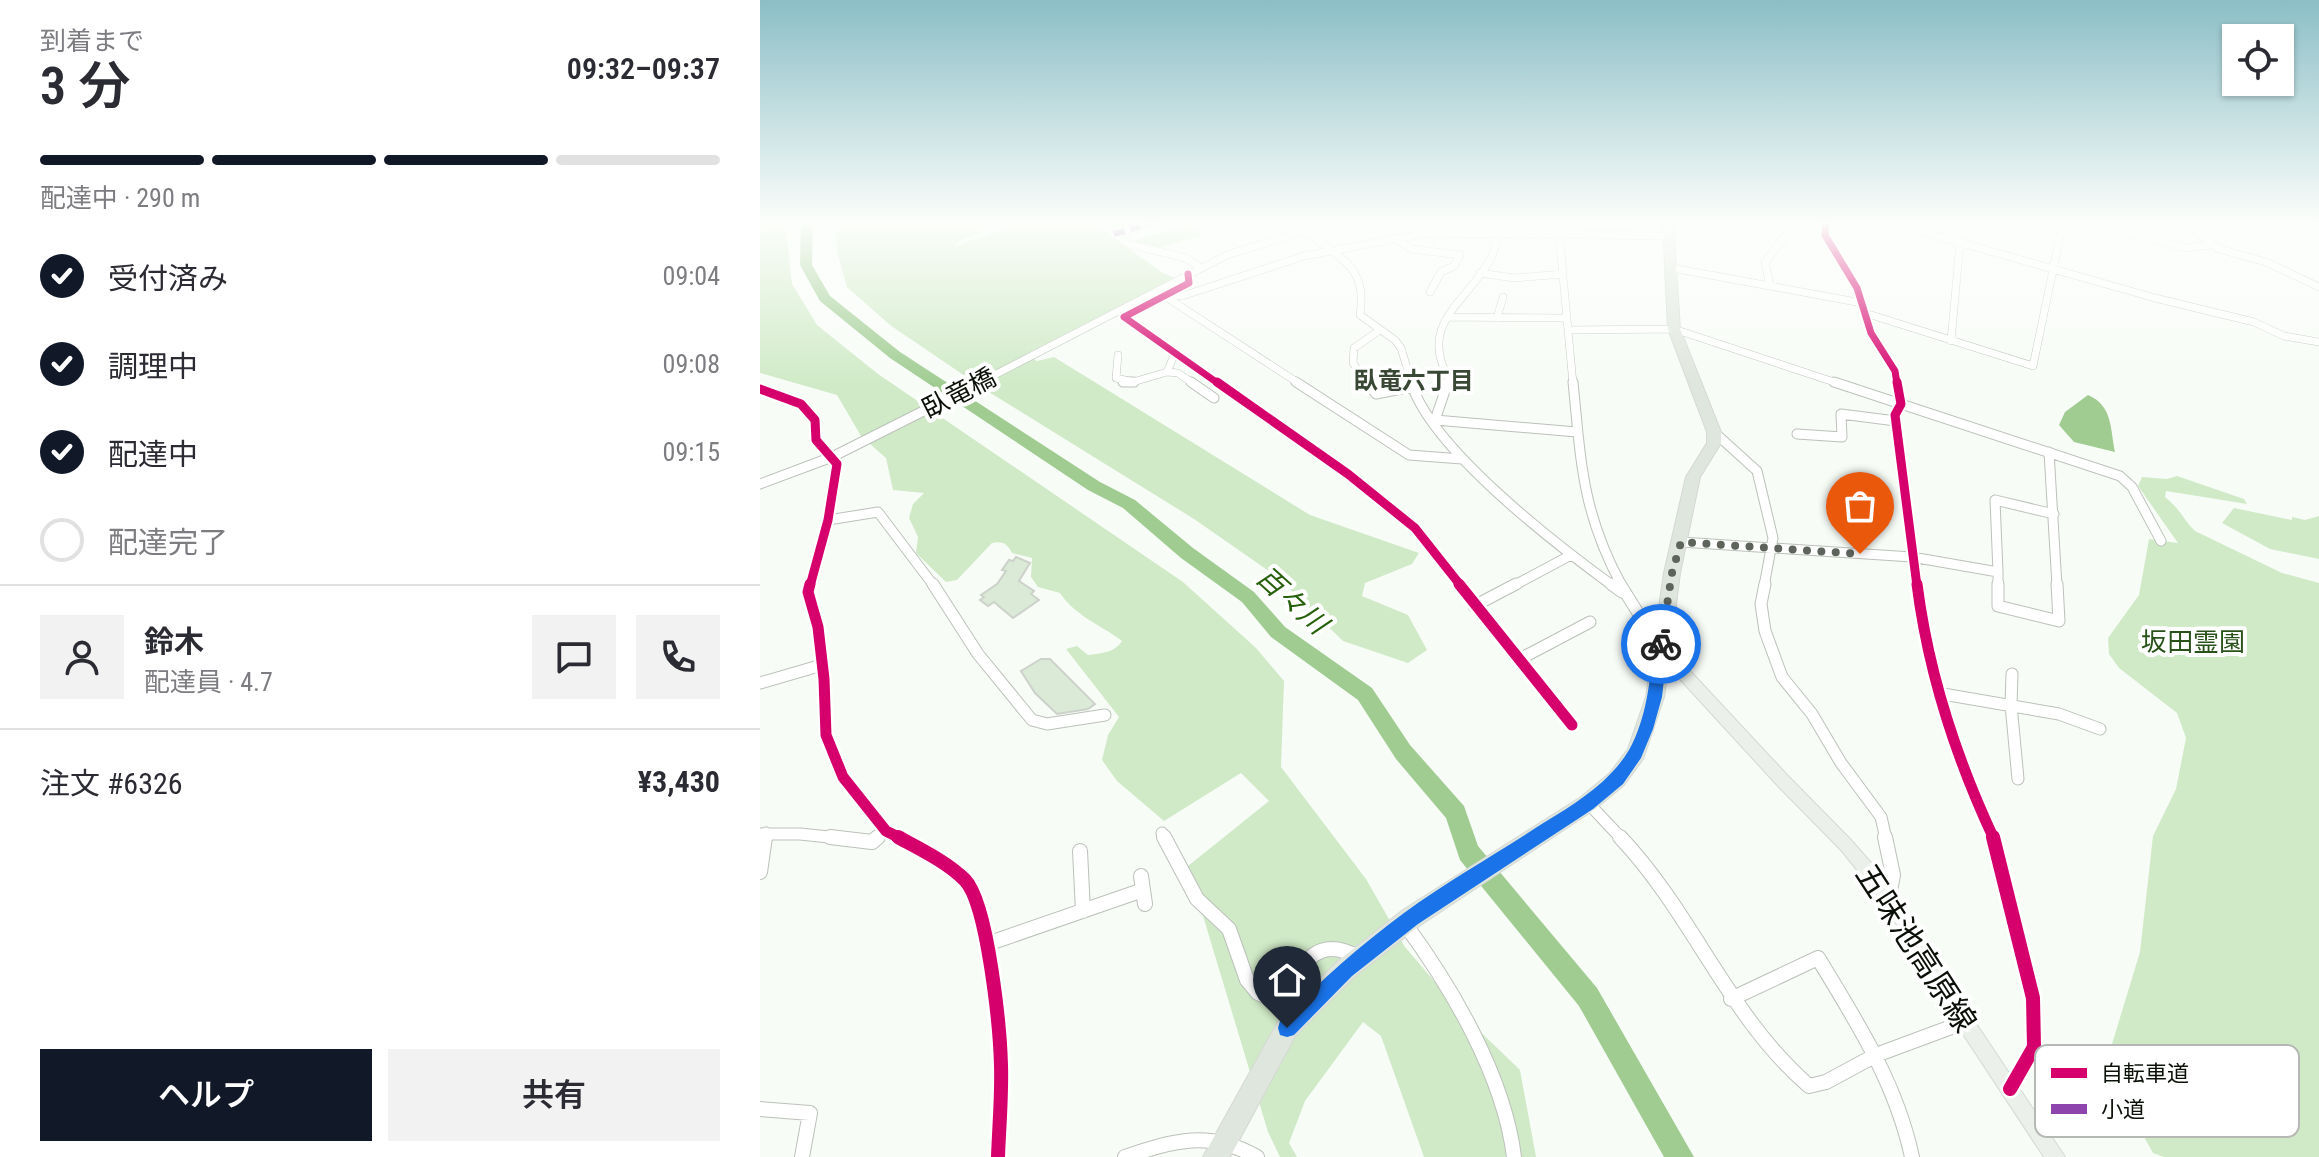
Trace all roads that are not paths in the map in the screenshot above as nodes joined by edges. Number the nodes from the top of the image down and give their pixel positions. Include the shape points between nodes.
1 (1184, 276) edge
2 (1188, 276) edge
3 (1240, 276) edge
4 (1358, 276) edge
5 (1439, 276) edge
6 (1478, 276) edge
7 (1500, 276) edge
8 (1539, 276) edge
9 (1563, 276) edge
10 (1672, 276) edge
11 (1716, 276) edge
12 (1768, 276) edge
13 (1850, 276) edge
14 (1958, 276) edge
15 (2051, 276) edge
16 (2083, 276) edge
17 (2296, 276) edge
18 (1770, 286) junction
19 (2319, 287) edge
20 (1430, 292) dead end
21 (1166, 297) junction
22 (1503, 297) dead end
23 (1862, 303) junction
24 (1865, 313) junction
25 (1448, 317) junction
26 (1497, 318) junction
27 (1567, 318) junction
28 (1674, 329) junction
29 (1380, 330) junction
30 (1569, 330) junction
31 (1951, 341) junction
32 (2319, 342) edge
33 (1175, 353) junction
34 (1118, 355) dead end
35 (1167, 372) junction
36 (1144, 380) junction
37 (1412, 387) junction
38 (1153, 388) dead end
39 (760, 389) edge
40 (1214, 398) dead end
41 (1901, 404) junction
42 (1435, 420) junction
43 (1896, 421) junction
44 (1577, 432) junction
45 (1714, 432) junction
46 (1797, 434) dead end
47 (2049, 452) junction
48 (832, 457) junction
49 (1462, 459) junction
50 (760, 484) edge
51 (2054, 514) junction
52 (828, 520) junction
53 (2161, 541) dead end
54 (1681, 542) junction
55 (1771, 549) junction
56 (1571, 555) junction
57 (1912, 557) junction
58 (1998, 572) junction
59 (1622, 592) junction
60 (1474, 606) junction
61 (1590, 622) dead end
62 (1660, 648) junction
63 (1520, 659) junction
64 (822, 665) junction
65 (2012, 674) dead end
66 (760, 683) edge
67 (1943, 694) junction
68 (2011, 705) junction
69 (1105, 715) dead end
70 (1572, 725) dead end
71 (2100, 729) dead end
72 (2018, 779) dead end
73 (1588, 803) junction
74 (886, 831) junction
75 (1162, 833) dead end
76 (763, 834) edge
77 (1080, 851) dead end
78 (760, 872) edge
79 (1143, 890) dead end
80 (1889, 896) junction
81 (1083, 911) junction
82 (1408, 921) junction
83 (987, 944) junction
84 (1360, 958) junction
85 (1731, 999) junction
86 (1965, 1022) junction
87 (1876, 1055) junction
88 (2010, 1089) junction
89 (760, 1109) edge
90 (2035, 1127) edge
91 (2042, 1137) edge
92 (1219, 1149) edge
93 (802, 1157) edge
94 (998, 1157) edge
95 (1125, 1157) edge
96 (1257, 1157) edge
97 (1514, 1157) edge
98 (1912, 1157) edge
99 (2055, 1157) edge

1 - 48 street, 臥竜橋
2 - 21 street via 1189,283
3 - 21 street
4 - 29 street via 1366,293 1360,315
5 - 20 street
6 - 25 street
7 - 8 street
9 - 27 street
10 - 28 highway
11 - 18 street
12 - 18 street
13 - 23 street
14 - 31 street
15 - 31 street via 2033,366
16 - 32 street
17 - 19 street
18 - 23 street
21 - 33 street via 1124,317
21 - 49 street via 1409,455
22 - 26 street
23 - 24 street
24 - 31 street
24 - 41 street via 1876,343 1895,371
25 - 26 street
25 - 42 street via 1437,341 1449,379
26 - 27 street
27 - 30 street
28 - 30 street
28 - 41 street
28 - 45 highway
29 - 37 street via 1401,348
29 - 37 street via 1354,348 1353,363 1376,394
30 - 44 street
33 - 35 street
33 - 60 street via 1348,474 1415,528
34 - 36 street via 1119,381
35 - 36 street
35 - 40 street via 1178,373
36 - 38 street
37 - 42 street
39 - 48 street via 801,404 815,420 816,440
41 - 43 street
41 - 47 street
42 - 44 street
42 - 49 street
43 - 46 street via 1841,414 1842,437
43 - 57 street
44 - 59 street via 1588,514
45 - 54 highway via 1714,443 1693,477
45 - 55 street via 1757,471
47 - 51 street
47 - 53 street via 2120,476 2132,487
48 - 50 street, 臥竜橋
48 - 52 street via 837,464
49 - 56 street
51 - 58 street via 1995,500
51 - 58 street via 2059,621 1998,606
52 - 64 street via 808,592
52 - 69 street via 878,512 978,654 1032,720 1047,724
54 - 55 street
54 - 62 highway
55 - 57 street
55 - 80 street via 1761,604 1775,662 1881,817 1893,875
56 - 59 street
56 - 60 street
57 - 58 street
57 - 67 street via 1923,629
59 - 62 street
60 - 63 street
61 - 63 street
62 - 73 highway via 1655,697 1636,753 1617,779
62 - 80 main road, 五味池高原線
63 - 70 street
64 - 66 street
64 - 74 street via 826,735 843,777
65 - 68 street
67 - 68 street
67 - 88 street via 1968,783 1998,847 2033,998 2034,1047
68 - 71 street
68 - 72 street
73 - 82 highway
73 - 85 street via 1667,893
74 - 76 street via 872,842
74 - 83 street via 966,881 978,903
75 - 84 street via 1198,901 1232,932 1251,988 1259,995 1284,990 1329,945 1344,946
76 - 78 street
77 - 81 street
79 - 81 street
80 - 86 main road, 五味池高原線
81 - 83 street
82 - 84 highway
82 - 97 street via 1475,1037 1512,1137
83 - 94 street via 1001,1064
84 - 92 highway via 1287,1028
85 - 87 street via 1759,1039 1809,1086
85 - 87 street via 1818,958
86 - 87 street
86 - 88 main road, 五味池高原線
87 - 98 street
88 - 90 main road, 五味池高原線
89 - 93 street via 810,1113
91 - 99 main road, 五味池高原線
92 - 95 street via 1177,1139
92 - 96 street

